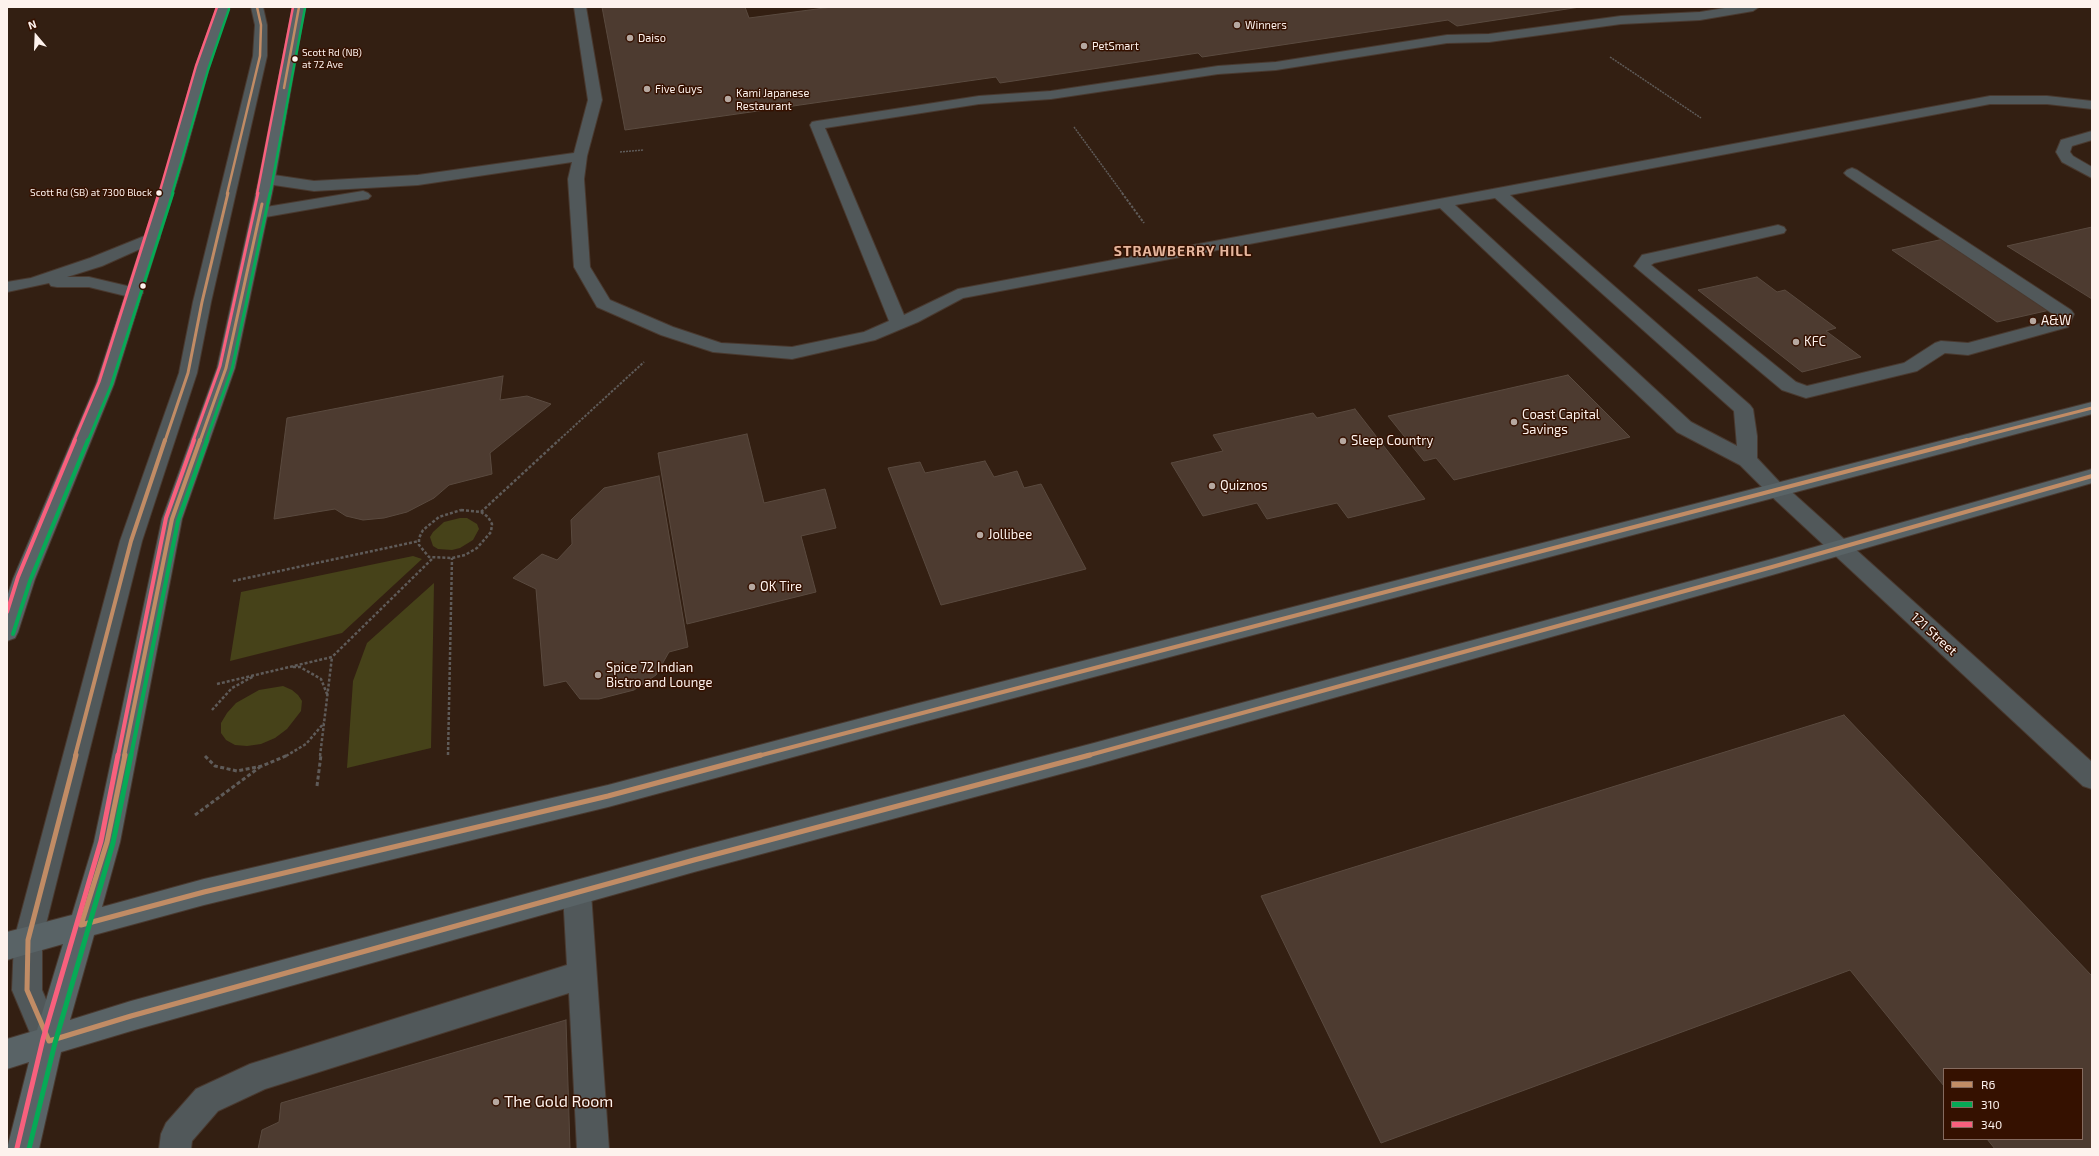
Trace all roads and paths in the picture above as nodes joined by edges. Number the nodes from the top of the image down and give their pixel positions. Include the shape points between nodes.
1 (223, 7) edge
2 (257, 7) edge
3 (299, 7) edge
4 (580, 7) edge
5 (1753, 7) edge
6 (1606, 54) dead end
7 (2092, 105) edge
8 (1703, 120) dead end
9 (1071, 123) dead end
10 (2092, 135) edge
11 (644, 150) dead end
12 (614, 152) dead end
13 (580, 156) junction
14 (1852, 173) dead end
15 (2092, 173) edge
16 (267, 179) junction
17 (418, 180) junction
18 (1499, 192) junction
19 (1444, 203) junction
20 (260, 213) junction
21 (1144, 224) dead end
22 (1778, 230) dead end
23 (152, 238) junction
24 (34, 282) junction
25 (7, 287) edge
26 (134, 293) junction
27 (899, 323) junction
28 (644, 362) dead end
29 (2092, 408) edge
30 (1747, 460) junction
31 (2092, 476) edge
32 (1777, 490) junction
33 (481, 512) junction
34 (419, 541) junction
35 (1839, 547) junction
36 (434, 557) junction
37 (452, 558) junction
38 (234, 581) dead end
39 (7, 632) edge
40 (332, 657) junction
41 (291, 666) junction
42 (258, 674) junction
43 (217, 684) dead end
44 (328, 694) junction
45 (212, 710) dead end
46 (324, 723) junction
47 (448, 755) dead end
48 (204, 756) dead end
49 (262, 766) junction
50 (2092, 778) edge
51 (317, 786) dead end
52 (195, 815) dead end
53 (577, 893) junction
54 (81, 925) junction
55 (18, 943) edge
56 (581, 975) junction
57 (49, 1041) junction
58 (7, 1054) edge
59 (23, 1149) edge
60 (175, 1149) edge
61 (593, 1149) edge

1 - 23 main road via 202,68
2 - 55 street via 262,25 260,56 202,302 188,373 131,541 47,861
3 - 16 main road
4 - 13 street via 595,100
5 - 27 street via 1700,16 1621,20 1489,38 1447,39 1276,66 1218,70 1051,95 979,100 817,125
6 - 8 path
7 - 18 street via 2047,100 1990,100
9 - 21 path
10 - 15 street via 2066,143 2063,152 2067,159
11 - 12 path
13 - 17 street
13 - 27 street via 576,179 582,267 603,303 667,330 719,348 792,353 869,336
14 - 22 street via 2065,314 2062,323 1968,349 1941,347 1910,367 1806,392 1789,386 1642,266 1648,259
16 - 17 street via 314,186
16 - 20 main road
17 - 20 street via 375,194
18 - 19 street
18 - 30 street via 1743,409
19 - 27 street via 958,294
19 - 30 street, 121 Street via 1684,427
20 - 54 main road via 226,368 172,519 107,842
23 - 24 street via 96,262
23 - 26 main road
24 - 25 street
24 - 26 street via 89,282
26 - 39 main road via 105,384 24,578
28 - 33 path
29 - 32 main road
30 - 32 street, 121 Street
31 - 35 main road
32 - 35 street, 121 Street
32 - 54 main road via 608,796 212,890
33 - 34 path via 461,510 439,517 423,530
33 - 37 path via 492,524 490,532 477,548 465,555
34 - 36 path via 423,552 429,557
34 - 38 path
35 - 50 street, 121 Street
35 - 53 main road via 1124,746
36 - 37 path
36 - 40 path
37 - 47 path
40 - 41 path
40 - 44 path
41 - 42 path
41 - 44 path via 300,667 321,680
42 - 43 path
42 - 45 path via 232,688
44 - 46 path
46 - 49 path via 306,744 293,753
46 - 51 path
48 - 49 path via 214,766 237,771
49 - 52 path
53 - 56 street
53 - 57 main road
54 - 55 main road
54 - 57 main road
55 - 57 street via 27,990
56 - 60 street via 261,1074 207,1100 177,1134
56 - 61 street
57 - 58 main road
57 - 59 main road

